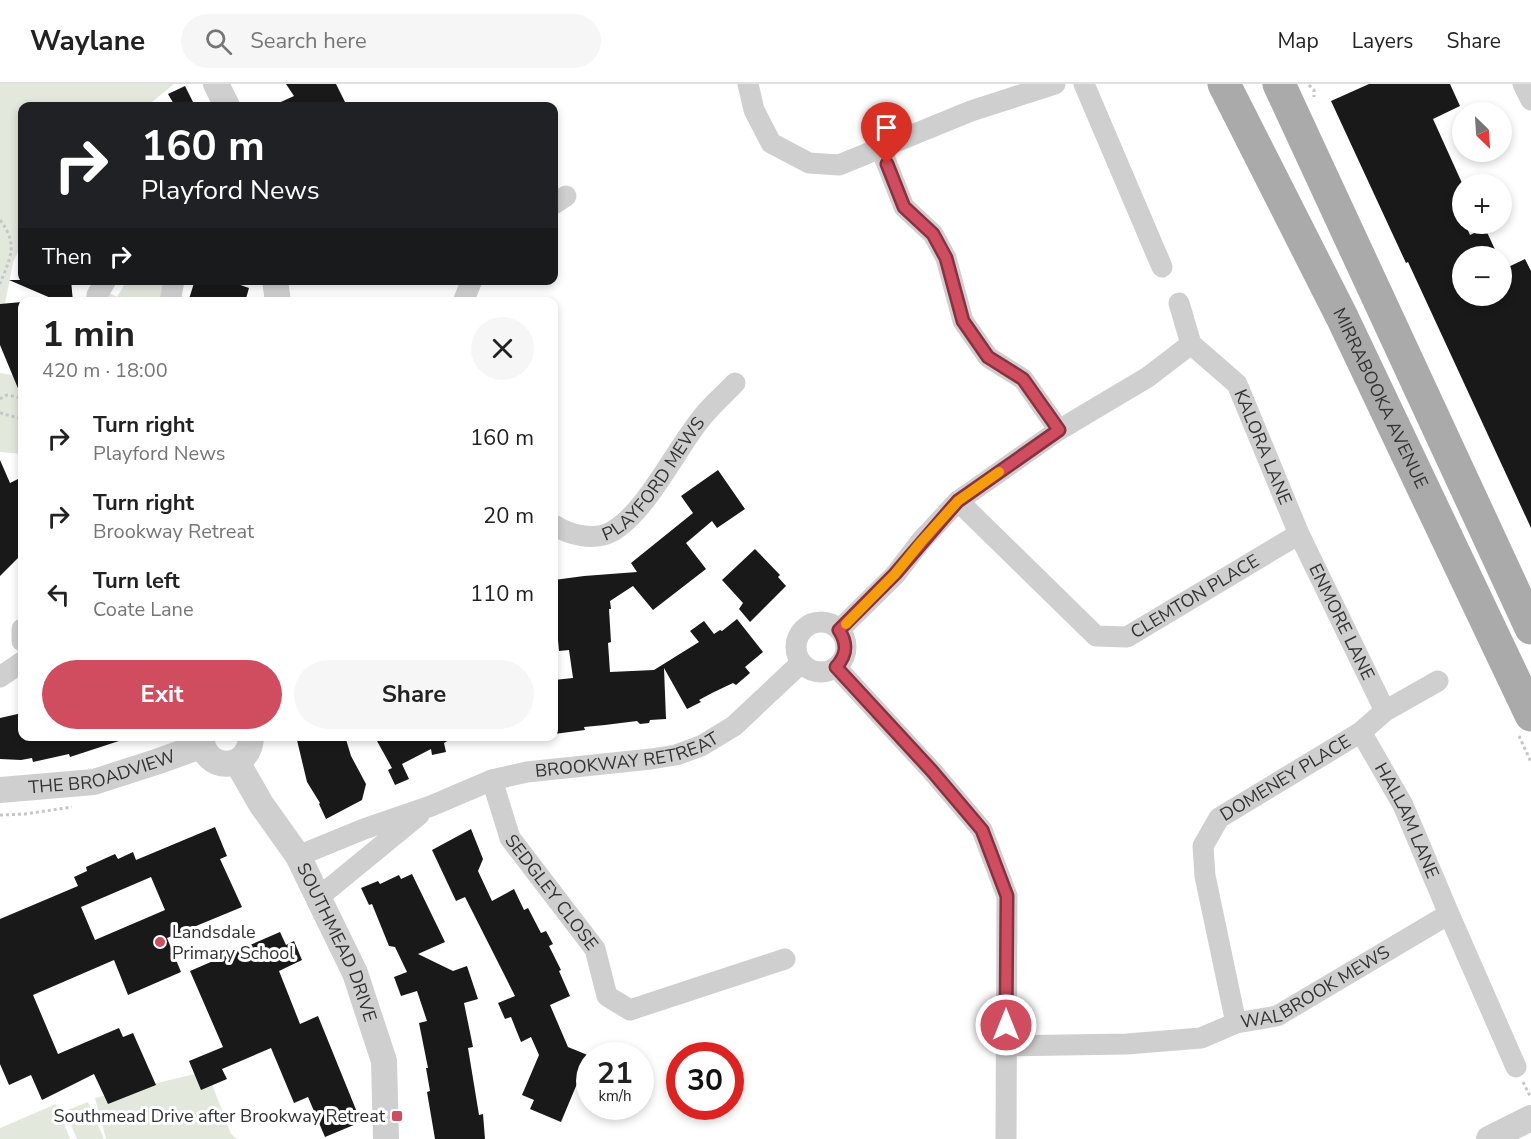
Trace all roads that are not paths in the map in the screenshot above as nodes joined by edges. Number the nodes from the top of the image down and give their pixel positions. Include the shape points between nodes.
1 (216, 84) edge
2 (748, 84) edge
3 (1055, 84) edge
4 (1084, 84) edge
5 (1224, 84) edge
6 (1279, 84) edge
7 (1303, 84) edge
8 (1523, 84) edge
9 (1531, 100) edge
10 (225, 102) edge
11 (1300, 129) junction
12 (881, 149) junction
13 (1162, 267) dead end
14 (1179, 303) dead end
15 (1191, 344) junction
16 (735, 383) dead end
17 (1059, 430) junction
18 (958, 501) junction
19 (558, 528) edge
20 (1299, 534) junction
21 (1519, 582) edge
22 (1531, 628) edge
23 (839, 630) junction
24 (801, 663) junction
25 (18, 665) edge
26 (836, 667) junction
27 (0, 677) edge
28 (1438, 681) dead end
29 (1385, 711) junction
30 (1531, 715) edge
31 (1361, 732) junction
32 (201, 741) edge
33 (250, 741) edge
34 (237, 762) junction
35 (492, 780) junction
36 (0, 790) edge
37 (431, 806) junction
38 (298, 856) junction
39 (319, 897) junction
40 (1449, 914) junction
41 (784, 959) dead end
42 (1236, 1023) junction
43 (1006, 1046) junction
44 (1516, 1067) dead end
45 (1531, 1119) edge
46 (387, 1139) edge
47 (1006, 1139) edge
48 (1489, 1139) edge

1 - 10 street
2 - 12 street via 753,110 771,143 809,163 838,165
3 - 12 street via 971,111
4 - 13 street
5 - 30 main road, MIRRABOOKA AVENUE via 1347,327
6 - 11 main road
7 - 11 main road via 1298,93
8 - 9 street
11 - 21 main road
12 - 17 street via 904,207 933,234 946,258 963,321 988,357 1023,379
14 - 15 street
15 - 17 street via 1148,377
15 - 20 street, KALORA LANE via 1237,384
16 - 19 street, PLAYFORD MEWS via 700,419 633,515 610,533 586,537
17 - 18 street
18 - 20 street, CLEMTON PLACE via 1096,636 1126,637
18 - 23 street via 895,574
20 - 29 street, ENMORE LANE
21 - 22 main road
23 - 24 street via 822,622 804,628 795,645
23 - 26 street via 846,645
24 - 26 street via 817,672
24 - 35 street, BROOKWAY RETREAT via 734,726 701,746 660,758 527,772
25 - 27 street
26 - 43 street via 982,830 1007,896
28 - 29 street, DOMENEY PLACE
29 - 31 street, DOMENEY PLACE
31 - 40 street, HALLAM LANE via 1403,805
31 - 42 street, DOMENEY PLACE via 1219,818 1203,846 1205,876
32 - 34 street via 215,762
32 - 36 street, THE BROADVIEW via 156,762 94,782
33 - 34 street via 249,748
34 - 38 street, SOUTHMEAD DRIVE
35 - 37 street, BROOKWAY RETREAT
35 - 41 street, SEDGLEY CLOSE via 510,838 595,949 607,996 630,1010
37 - 38 street, BROOKWAY RETREAT
37 - 39 street, BROOKWAY RETREAT
38 - 39 street, SOUTHMEAD DRIVE
39 - 46 street, SOUTHMEAD DRIVE via 356,974 384,1061
40 - 42 street, WALBROOK MEWS via 1277,1016
40 - 44 street
42 - 43 street, WALBROOK MEWS via 1201,1038
43 - 47 street
45 - 48 street

